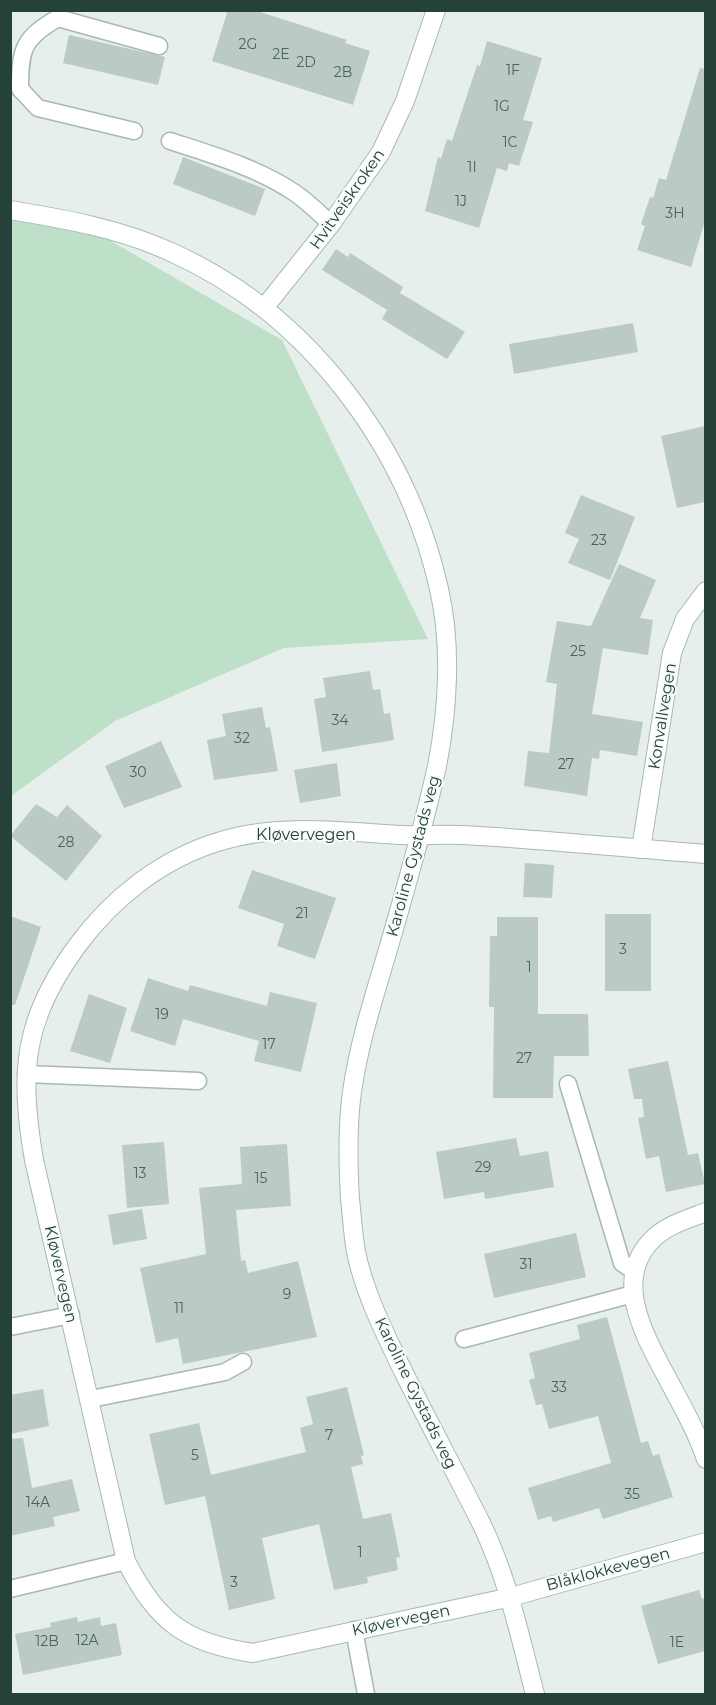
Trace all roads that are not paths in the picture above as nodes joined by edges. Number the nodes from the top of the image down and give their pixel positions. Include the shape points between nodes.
1 (436, 10) edge
2 (159, 46) dead end
3 (15, 56) edge
4 (134, 131) dead end
5 (170, 141) dead end
6 (10, 210) edge
7 (331, 224) junction
8 (264, 308) junction
9 (705, 591) edge
10 (418, 836) junction
11 (642, 849) junction
12 (705, 854) edge
13 (26, 1074) junction
14 (198, 1081) dead end
15 (568, 1084) dead end
16 (705, 1212) edge
17 (634, 1271) junction
18 (633, 1294) junction
19 (71, 1315) junction
20 (10, 1327) edge
21 (464, 1339) dead end
22 (243, 1362) dead end
23 (91, 1399) junction
24 (705, 1459) edge
25 (705, 1542) edge
26 (126, 1562) junction
27 (10, 1589) edge
28 (510, 1597) junction
29 (354, 1630) junction
30 (366, 1695) edge
31 (535, 1695) edge

1 - 7 street, Hvitveiskroken via 405,101 381,152
2 - 3 lane via 58,18 35,31
3 - 4 lane via 20,89 38,108
5 - 7 lane via 267,178 296,194
6 - 8 street, Karoline Gystads veg via 62,218 173,252
7 - 8 street, Hvitveiskroken
8 - 10 street, Karoline Gystads veg via 321,359 373,428 429,551 440,592 447,649 445,709 437,764
9 - 11 street, Konvallvegen via 685,619 672,652
10 - 11 street via 459,835
10 - 13 street, Kløvervegen via 255,833 220,841 161,868 130,887 84,936 56,974 29,1042
10 - 28 street, Karoline Gystads veg via 365,1025 352,1094 348,1156 356,1252 380,1326 484,1529
11 - 12 street
13 - 14 lane
13 - 19 street, Kløvervegen via 26,1114 34,1160
15 - 17 lane via 622,1263
16 - 17 street via 675,1223 656,1236 642,1251
17 - 18 street
18 - 21 lane
18 - 24 street via 639,1322 696,1431
19 - 20 lane
19 - 23 street, Kløvervegen
22 - 23 lane via 225,1372
23 - 26 street, Kløvervegen
25 - 28 street, Blåklokkevegen
26 - 27 lane
26 - 29 street, Kløvervegen via 143,1594 163,1617 183,1631 222,1648 253,1653
28 - 29 street, Kløvervegen
28 - 31 street, Karoline Gystads veg
29 - 30 lane

